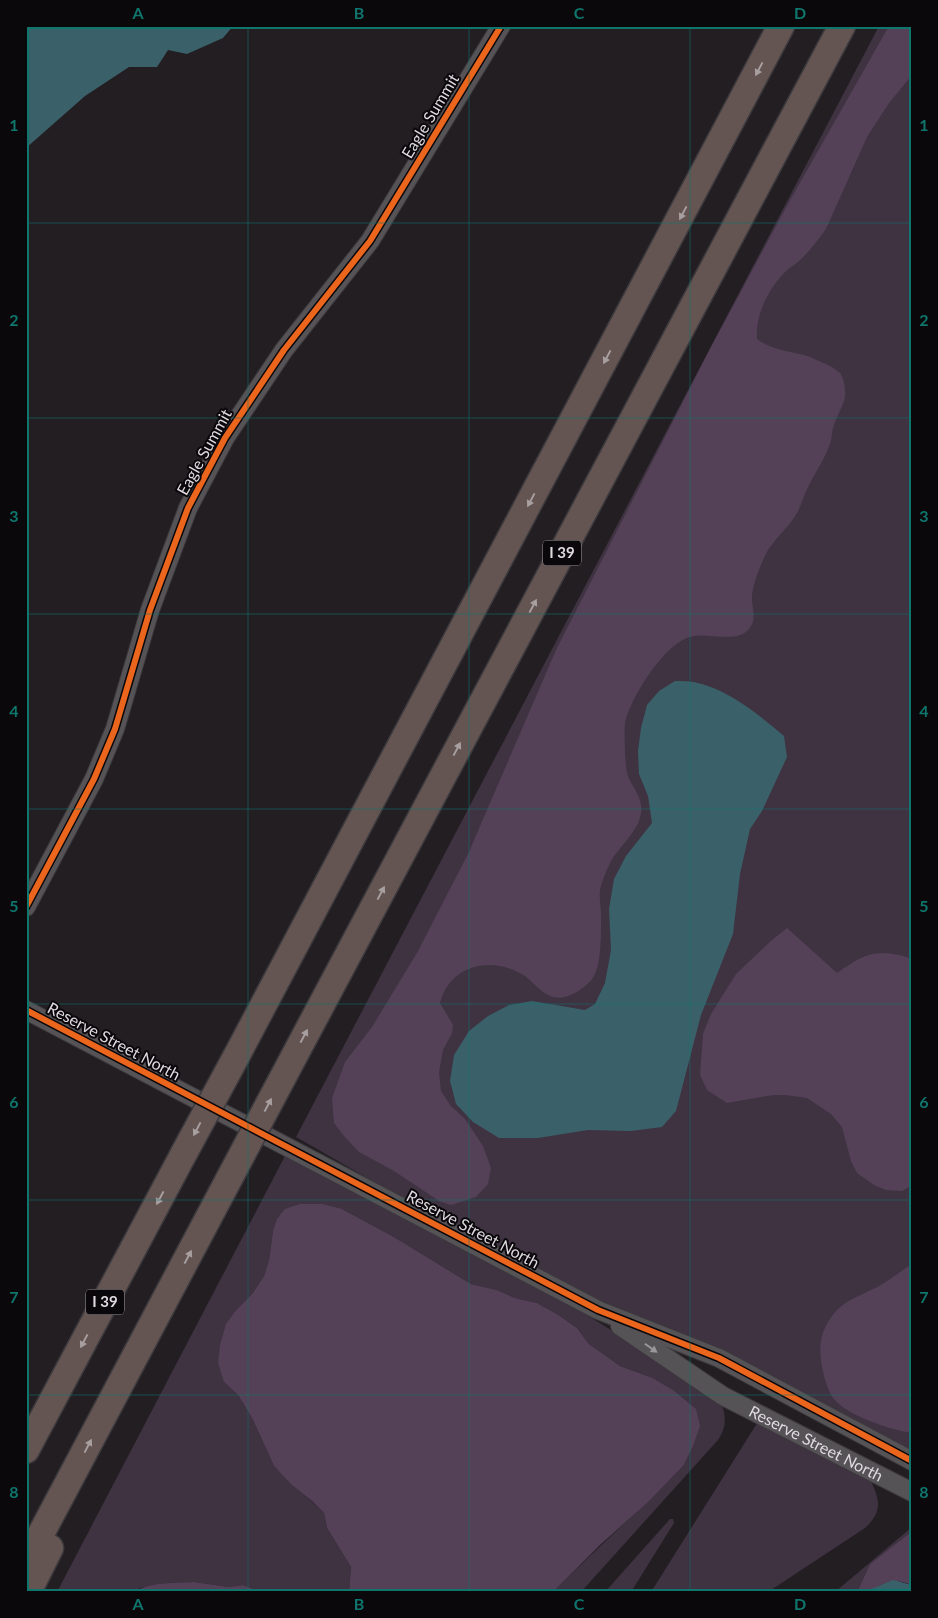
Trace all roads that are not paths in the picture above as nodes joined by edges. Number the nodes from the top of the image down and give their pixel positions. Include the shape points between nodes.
1 (501, 26) edge
2 (782, 26) edge
3 (842, 26) edge
4 (26, 907) edge
5 (26, 1010) edge
6 (598, 1310) junction
7 (26, 1450) edge
8 (912, 1461) edge
9 (65, 1489) junction
10 (912, 1492) edge
11 (26, 1562) edge
12 (28, 1592) edge

1 - 4 street, Eagle Summit via 370,241 284,350 225,438 188,508 150,610 112,737 94,779
2 -> 7 highway, I 39, bridge
9 -> 3 highway, I 39, bridge
5 - 6 street, Reserve Street North
6 - 8 street, Reserve Street North via 719,1358
6 -> 10 street, Reserve Street North via 723,1396
9 - 11 highway, I 39
9 - 12 highway via 66,1517

